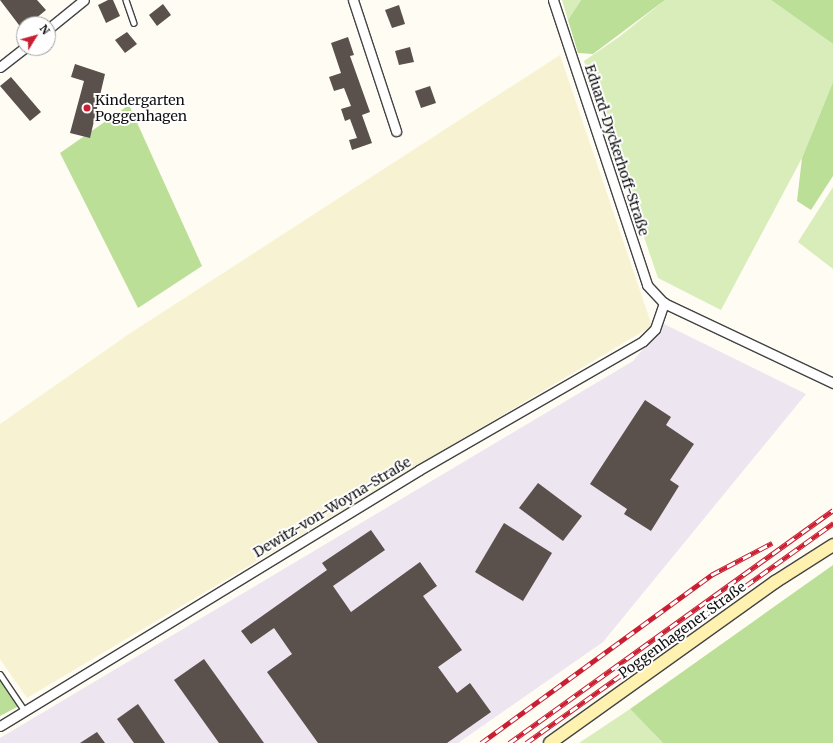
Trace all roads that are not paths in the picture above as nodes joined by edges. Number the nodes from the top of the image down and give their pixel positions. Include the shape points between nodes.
1 (84, 0) edge
2 (126, 0) edge
3 (353, 0) edge
4 (553, 0) edge
5 (56, 22) edge
6 (134, 23) dead end
7 (16, 54) edge
8 (0, 66) edge
9 (396, 131) dead end
10 (664, 303) junction
11 (833, 383) edge
12 (833, 545) edge
13 (0, 674) edge
14 (25, 711) junction
15 (0, 726) edge
16 (550, 743) edge

1 - 5 street
2 - 6 lane
3 - 9 street
4 - 10 street, Eduard-Dyckerhoff-Straße via 647,285
7 - 8 street
10 - 11 street
10 - 14 street, Dewitz-von-Woyna-Straße via 655,329 643,341 419,470
12 - 16 street, Poggenhagener Straße via 775,582
13 - 14 lane
14 - 15 street, Dewitz-von-Woyna-Straße

